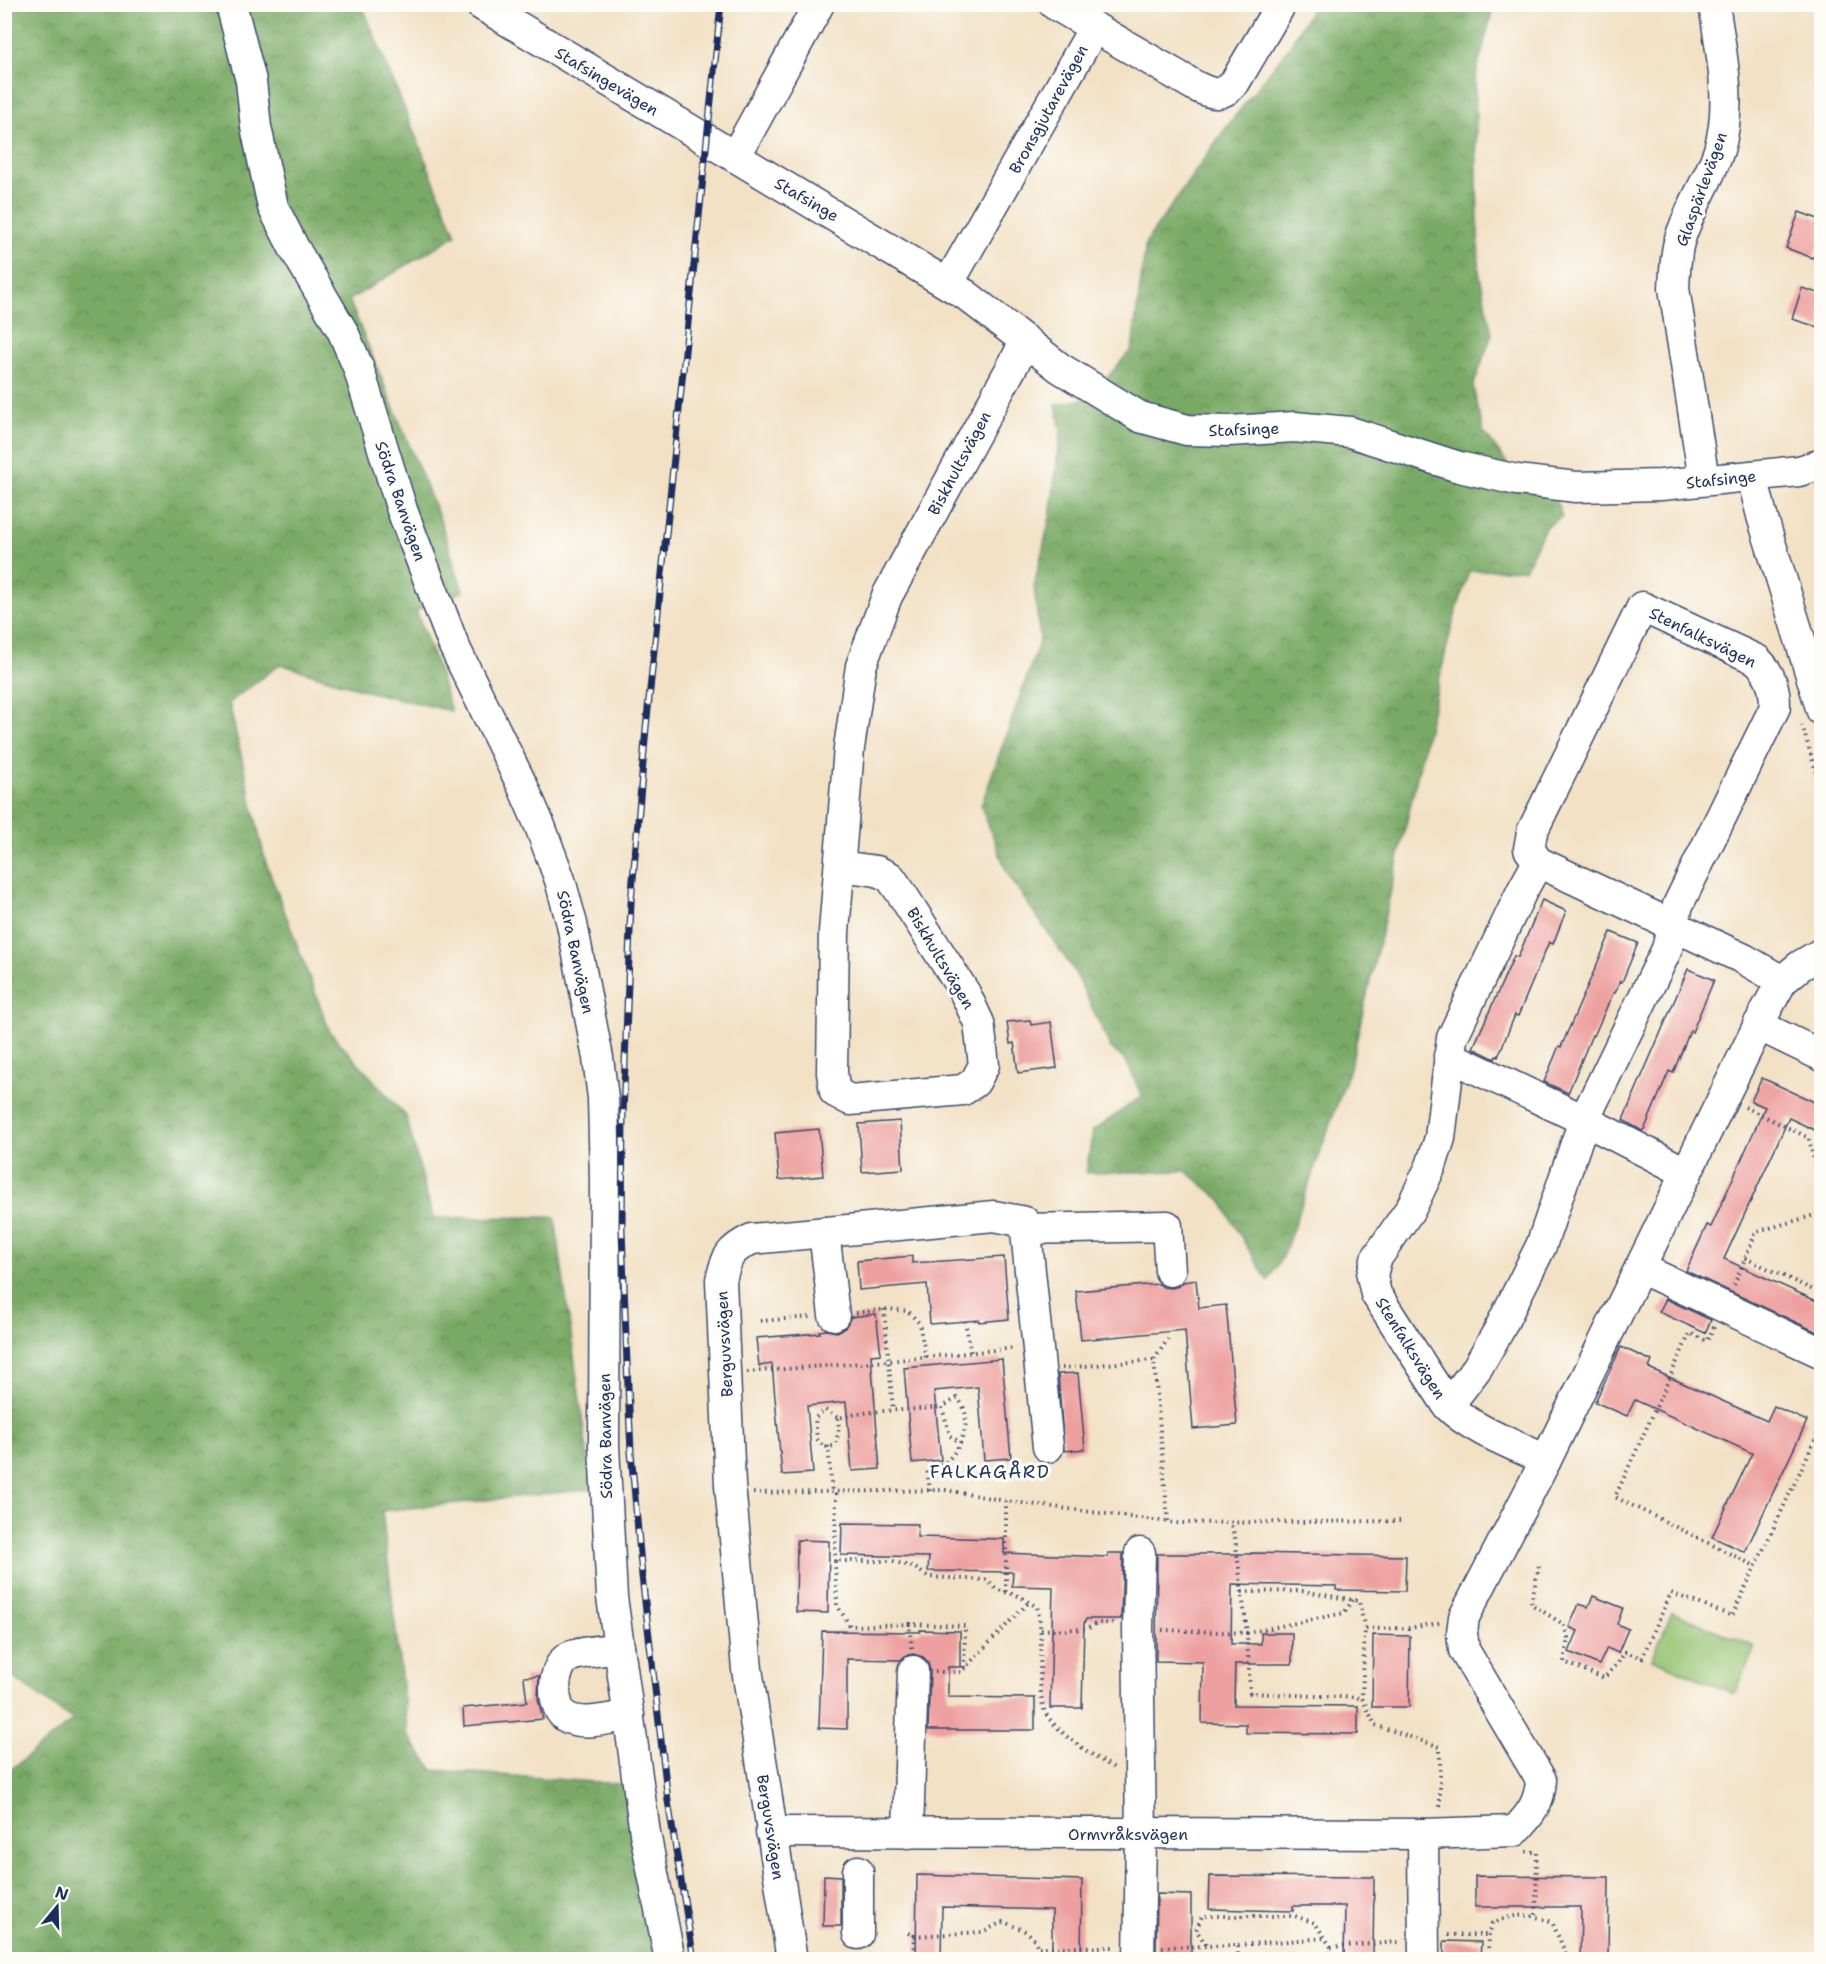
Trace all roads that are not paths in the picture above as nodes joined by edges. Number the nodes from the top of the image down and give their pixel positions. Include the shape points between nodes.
1 (231, 4) edge
2 (480, 4) edge
3 (819, 4) edge
4 (1054, 4) edge
5 (1281, 4) edge
6 (1714, 4) edge
7 (1094, 28) junction
8 (735, 156) junction
9 (948, 284) junction
10 (1026, 341) junction
11 (1821, 464) edge
12 (1752, 476) junction
13 (1704, 480) junction
14 (1814, 656) edge
15 (1821, 711) edge
16 (1538, 862) junction
17 (840, 866) junction
18 (1674, 926) junction
19 (1821, 953) edge
20 (1782, 981) junction
21 (1758, 1024) junction
22 (1449, 1056) junction
23 (1821, 1056) edge
24 (1584, 1120) junction
25 (1687, 1173) junction
26 (1026, 1229) junction
27 (824, 1232) junction
28 (1640, 1268) junction
29 (1170, 1271) dead end
30 (834, 1315) dead end
31 (1821, 1353) edge
32 (1448, 1406) junction
33 (1048, 1447) dead end
34 (1546, 1461) junction
35 (1140, 1553) dead end
36 (620, 1648) junction
37 (913, 1671) road end
38 (629, 1715) junction
39 (771, 1832) junction
40 (908, 1833) junction
41 (1141, 1834) junction
42 (1431, 1834) junction
43 (858, 1871) dead end
44 (858, 1934) dead end
45 (1424, 1947) edge
46 (1139, 1953) edge
47 (670, 1959) edge
48 (792, 1959) edge

1 - 36 street, Södra Banvägen via 251,81 273,207 343,332 358,367 406,521 454,645 540,826 572,924 603,1098 604,1446 612,1597
2 - 8 street, Stafsingevägen
3 - 8 street
4 - 7 street
5 - 7 street, Bronsgjutarevägen via 1235,82 1219,94 1197,87
6 - 13 street, Glaspärlevägen via 1727,94 1725,122 1718,151 1679,241 1674,288
7 - 9 street, Bronsgjutarevägen
8 - 9 street, Stafsinge
9 - 10 street, Stafsinge
10 - 13 street, Stafsinge via 1060,368 1140,417 1187,430 1294,427 1350,432 1459,467 1517,480 1576,487
10 - 17 street, Biskhultsvägen via 887,596 872,633 854,704
11 - 12 street, Stafsinge via 1799,471
12 - 13 street, Stafsinge
12 - 14 street via 1762,516
14 - 15 street
16 - 18 street
16 - 18 street, Stenfalksvägen via 1529,849 1532,832 1642,607 1707,636 1757,660 1766,669 1775,690 1775,707 1678,905
16 - 22 street, Stenfalksvägen via 1452,1038
17 - 17 street, Biskhultsvägen via 834,932 835,1092 850,1100 963,1090 975,1082 984,1065 979,1023 965,993 890,877 877,871
18 - 20 street
18 - 24 street, Stenfalksvägen via 1663,958
19 - 20 street
20 - 21 street
21 - 23 street
21 - 25 street
22 - 24 street
22 - 32 street, Stenfalksvägen via 1440,1138 1431,1166 1411,1209 1376,1259 1372,1276 1376,1294
24 - 25 street
24 - 32 street, Stenfalksvägen via 1541,1246 1494,1339
25 - 28 street
26 - 27 street, Berguvsvägen via 1025,1222 994,1216
26 - 29 street via 1167,1226
26 - 33 street
27 - 30 street
27 - 39 street, Berguvsvägen via 752,1239 735,1247 727,1258 721,1280 743,1372 747,1669
28 - 31 street
28 - 34 street
32 - 34 street, Stenfalksvägen via 1474,1425
34 - 42 street, Ormvråksvägen via 1463,1621 1462,1633 1464,1650 1542,1780 1541,1792 1536,1806 1515,1831
35 - 41 street
36 - 38 street, Södra Banvägen
36 - 38 street via 569,1656 559,1665 555,1691 561,1713 568,1718 601,1720
37 - 40 street
38 - 47 street, Södra Banvägen via 645,1833
39 - 40 street, Ormvråksvägen
39 - 48 street, Berguvsvägen
40 - 41 street, Ormvråksvägen
41 - 42 street, Ormvråksvägen
41 - 46 street
42 - 45 street
43 - 44 street

